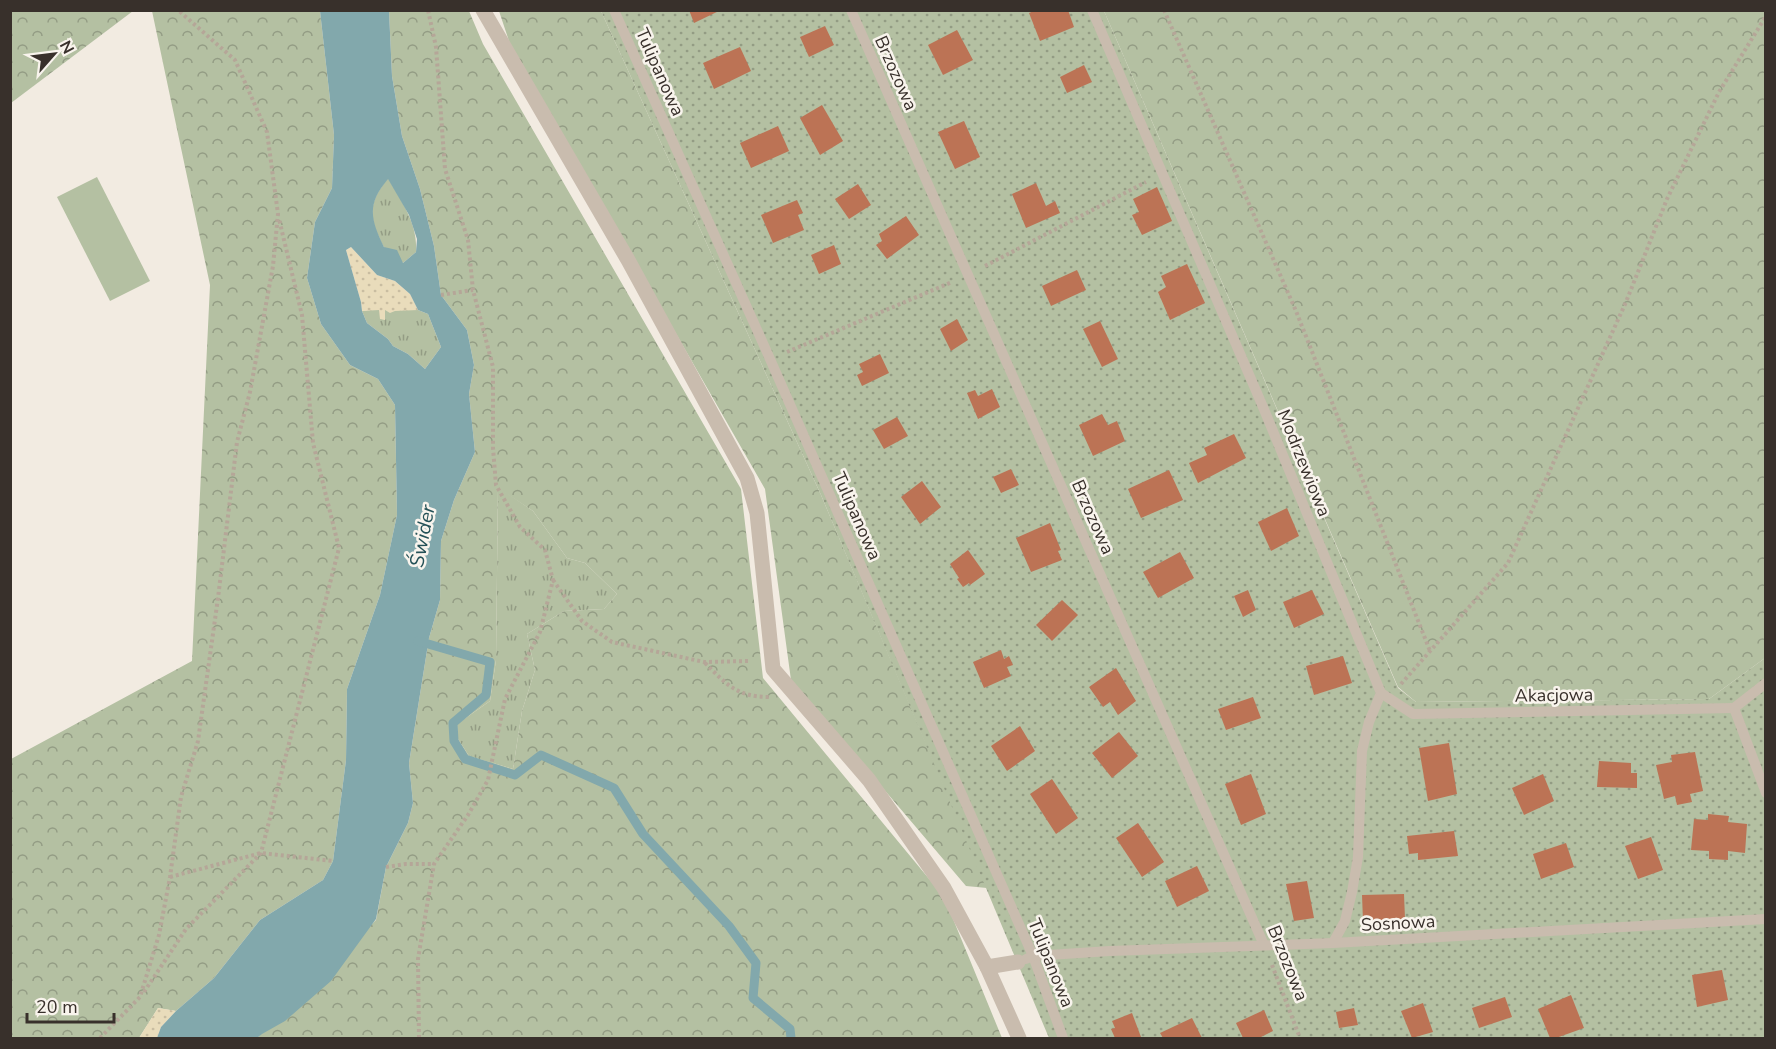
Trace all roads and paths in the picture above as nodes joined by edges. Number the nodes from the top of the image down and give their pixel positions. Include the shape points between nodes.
1 (178, 10) edge
2 (428, 10) edge
3 (483, 10) edge
4 (614, 10) edge
5 (851, 10) edge
6 (1092, 10) edge
7 (1164, 10) edge
8 (1766, 16) edge
9 (278, 214) junction
10 (473, 290) junction
11 (441, 295) dead end
12 (553, 580) junction
13 (1430, 651) junction
14 (772, 661) junction
15 (704, 662) junction
16 (1766, 683) edge
17 (793, 693) junction
18 (1384, 695) junction
19 (1734, 708) junction
20 (1766, 793) edge
21 (261, 854) junction
22 (333, 861) dead end
23 (434, 864) junction
24 (386, 867) dead end
25 (170, 877) junction
26 (1766, 920) edge
27 (1333, 943) junction
28 (1264, 945) junction
29 (1025, 959) junction
30 (987, 967) junction
31 (140, 997) junction
32 (100, 1038) edge
33 (419, 1038) edge
34 (1018, 1038) edge
35 (1063, 1038) edge
36 (1300, 1038) edge

1 - 9 path via 236,60 267,132
2 - 10 path via 436,47 445,169 468,240
3 - 14 street via 747,478 757,513
4 - 29 lane, Tulipanowa via 765,348
5 - 28 lane, Brzozowa
6 - 18 lane, Modrzewiowa
7 - 13 path via 1296,311
8 - 13 path via 1719,92 1667,199 1626,302 1508,563
9 - 21 path via 302,315 313,443 339,548
9 - 25 path via 273,266 237,442 198,741 181,797
10 - 11 path
10 - 12 path via 493,367 496,485 520,527 545,550
12 - 15 path via 582,621 612,642
12 - 23 path via 540,632 505,699 488,780
13 - 18 path
14 - 15 path
14 - 17 street via 773,669
15 - 17 path via 729,686 752,697
16 - 19 lane
17 - 30 street via 868,780 944,888
18 - 19 lane, Akacjowa via 1413,714
18 - 27 lane via 1369,722 1362,751 1358,856 1345,921
19 - 20 lane
21 - 22 path
21 - 25 path
21 - 31 path via 186,929
23 - 24 path
23 - 33 path via 418,959
25 - 31 path via 159,935
26 - 27 lane, Sosnowa
27 - 28 lane, Sosnowa
28 - 29 lane, Sosnowa via 1110,951
28 - 36 path, Brzozowa
29 - 30 street
29 - 35 lane, Tulipanowa
30 - 34 street
31 - 32 path

